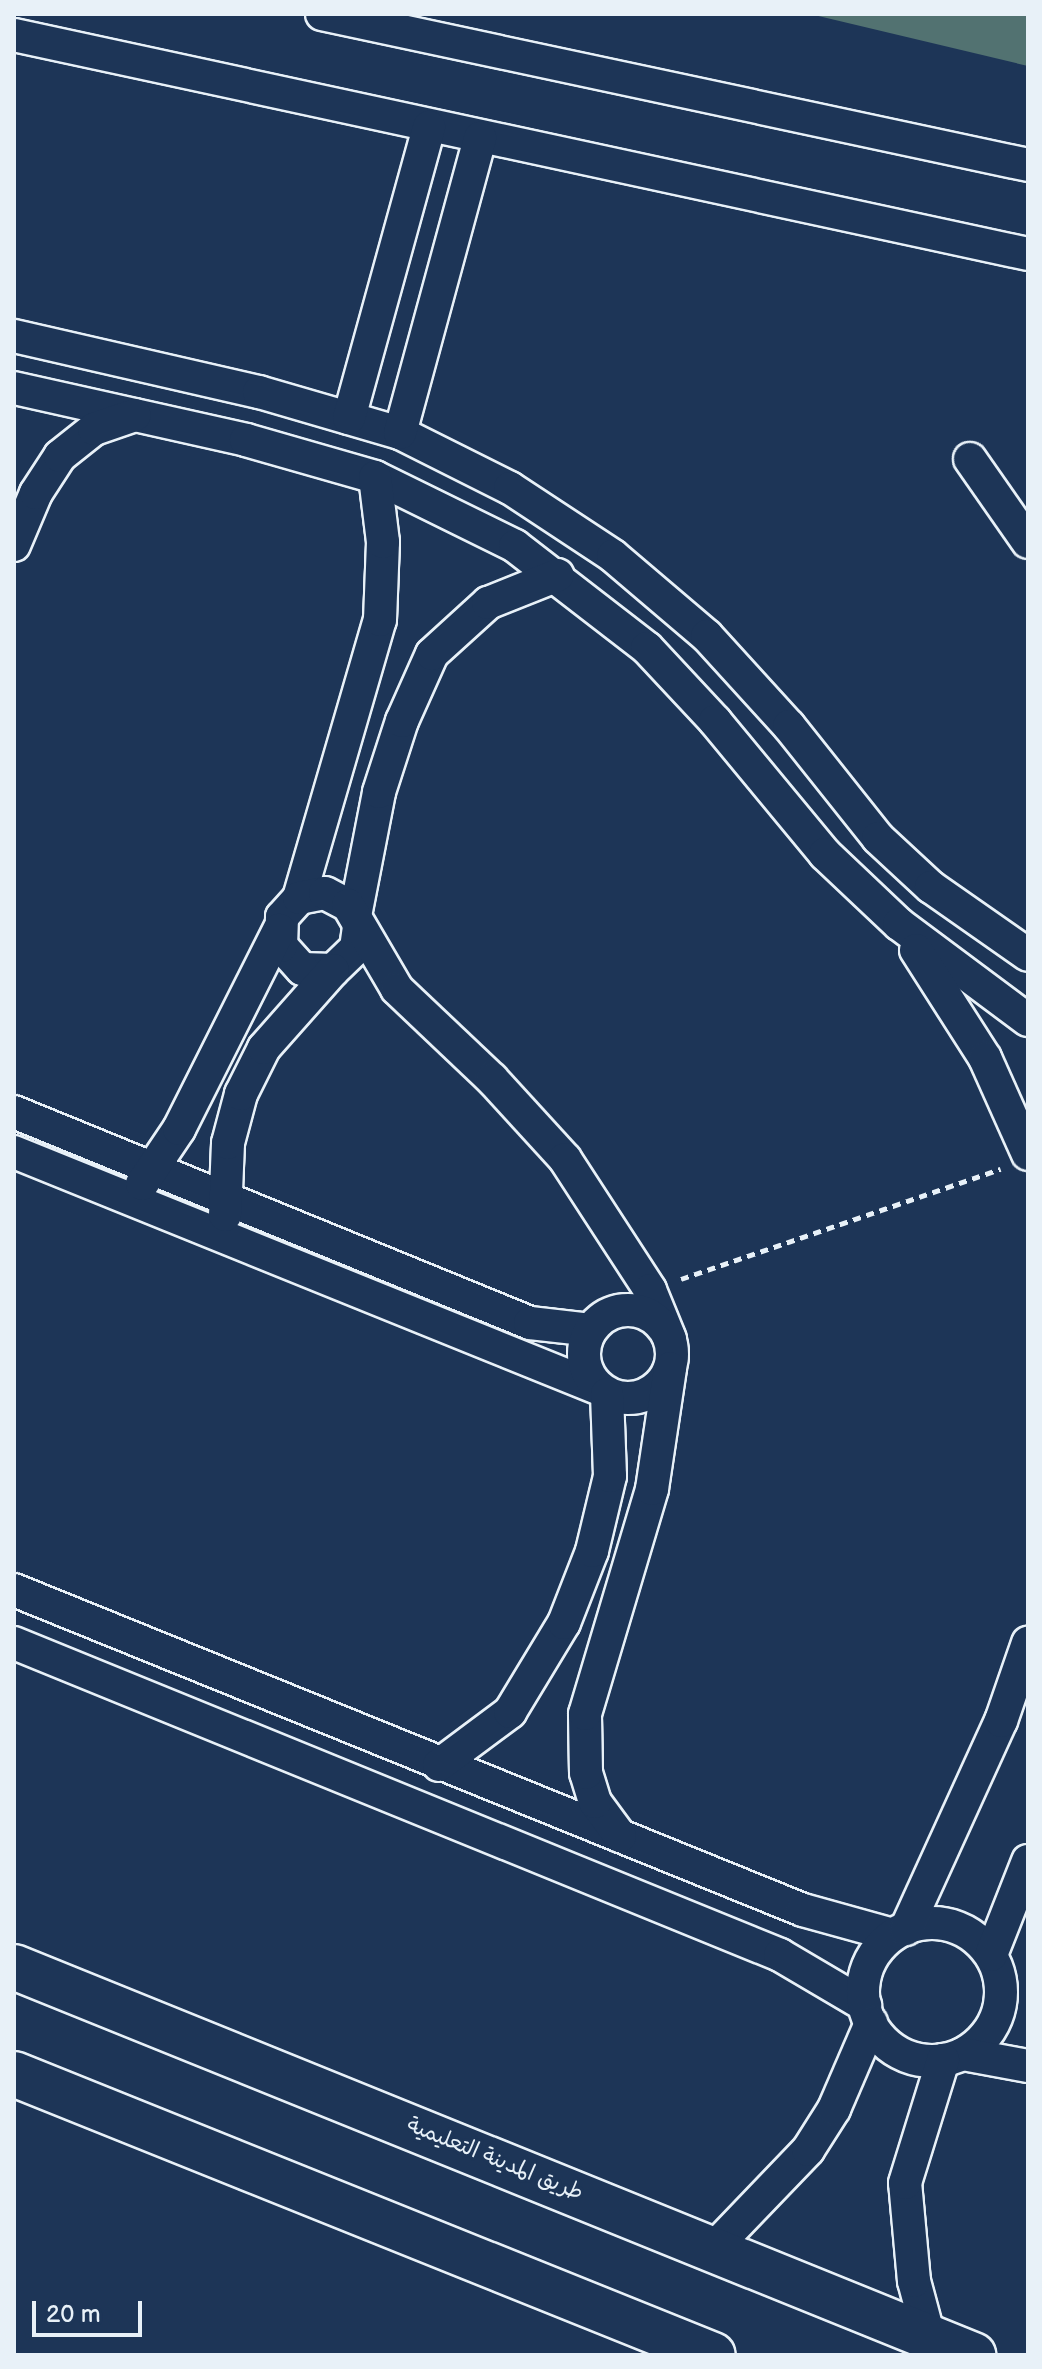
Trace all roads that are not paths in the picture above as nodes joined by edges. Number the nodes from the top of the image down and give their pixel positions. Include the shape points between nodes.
1 (322, 14) edge
2 (14, 35) edge
3 (429, 127) junction
4 (480, 138) junction
5 (1028, 165) edge
6 (1028, 254) edge
7 (14, 336) edge
8 (14, 388) edge
9 (259, 392) junction
10 (135, 415) junction
11 (349, 418) junction
12 (400, 433) junction
13 (246, 440) junction
14 (970, 459) dead end
15 (375, 477) junction
16 (1028, 542) edge
17 (14, 545) edge
18 (558, 575) junction
19 (299, 898) junction
20 (357, 921) junction
21 (899, 924) junction
22 (279, 930) junction
23 (1028, 955) edge
24 (333, 970) junction
25 (1023, 1007) edge
26 (14, 1112) edge
27 (14, 1152) edge
28 (1020, 1159) edge
29 (154, 1168) junction
30 (222, 1197) junction
31 (130, 1198) junction
32 (228, 1238) junction
33 (591, 1330) junction
34 (670, 1354) junction
35 (603, 1391) junction
36 (14, 1590) edge
37 (14, 1643) edge
38 (1028, 1643) edge
39 (439, 1765) junction
40 (620, 1836) junction
41 (1028, 1861) edge
42 (900, 1932) junction
43 (14, 1967) edge
44 (1006, 1975) edge
45 (868, 2014) junction
46 (953, 2057) junction
47 (1028, 2066) edge
48 (14, 2074) edge
49 (714, 2248) junction
50 (929, 2337) junction
51 (713, 2355) edge
52 (973, 2355) edge

1 - 5 street
2 - 3 street
3 - 4 street
3 - 11 street
4 - 6 street
4 - 12 street
7 - 9 street
8 - 10 street
9 - 11 street
9 - 13 street
10 - 13 street
10 - 17 street via 94,429 60,456 36,493
11 - 12 street
12 - 23 street via 523,496 661,594 749,680 878,838 931,887
13 - 15 street
14 - 16 street
15 - 18 street via 470,520
15 - 19 street via 383,542 380,620
18 - 20 street via 488,603 432,654 379,792
18 - 21 street via 667,668 815,843
19 - 20 street via 337,897
19 - 22 street via 282,917
20 - 24 street via 356,948
20 - 34 street via 397,989 492,1079 565,1159 650,1290
21 - 25 street
21 - 28 street via 985,1058
22 - 24 street via 289,960 302,969
22 - 29 street
24 - 30 street via 264,1048 241,1094
26 - 29 street
27 - 31 street
29 - 30 street
29 - 31 street
30 - 32 street
30 - 33 street via 530,1323
31 - 32 street
32 - 35 street
33 - 34 street via 612,1312 640,1311 653,1316
33 - 35 street via 584,1361
34 - 35 street via 661,1385 645,1395 625,1399
34 - 40 street via 652,1489 585,1714 586,1773 595,1802
35 - 39 street via 610,1476 592,1551 564,1623 510,1712
36 - 39 street
37 - 45 street via 780,1955
38 - 42 street via 1001,1721
39 - 40 street
40 - 42 street via 803,1910
41 - 44 street
42 - 44 street via 944,1924 963,1930
42 - 45 street via 866,1973
43 - 49 street, طريق المدينة التعليمية
44 - 46 street via 994,2022
45 - 46 street via 880,2037 909,2057
45 - 49 street via 834,2109 808,2150
46 - 47 street
46 - 50 street via 905,2183 914,2281
48 - 51 street
49 - 50 street, طريق المدينة التعليمية
50 - 52 street, طريق المدينة التعليمية

